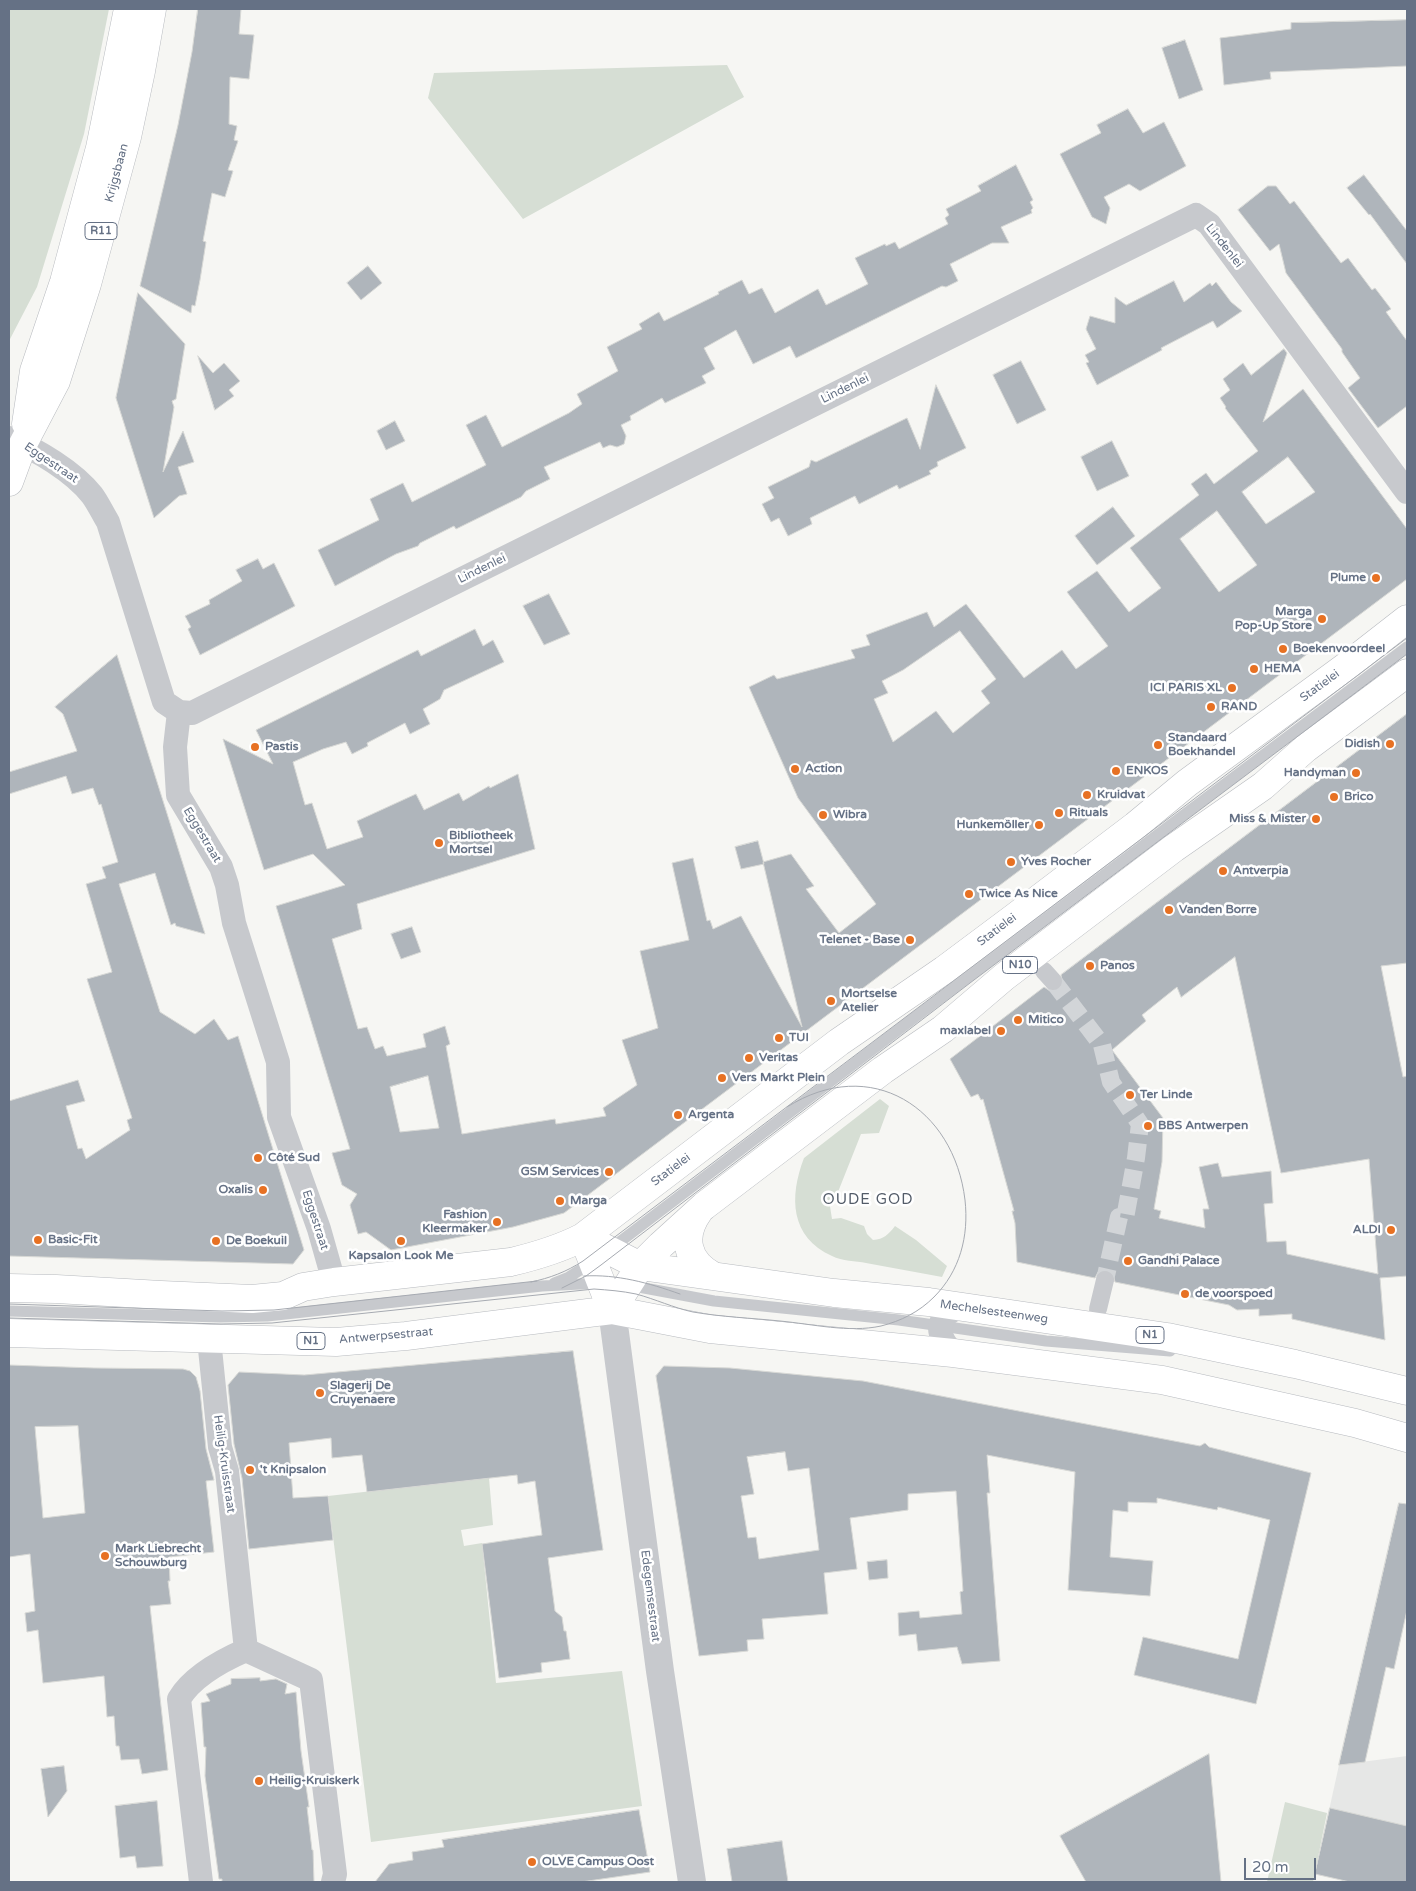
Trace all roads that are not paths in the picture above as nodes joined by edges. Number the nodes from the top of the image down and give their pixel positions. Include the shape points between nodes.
1 (128, 9) edge
2 (152, 9) edge
3 (16, 441) edge
4 (9, 482) edge
5 (1407, 492) edge
6 (1407, 619) edge
7 (1407, 647) edge
8 (1407, 673) edge
9 (178, 712) junction
10 (698, 1211) junction
11 (611, 1273) junction
12 (713, 1276) junction
13 (1105, 1280) tunnel mouth
14 (334, 1282) junction
15 (542, 1286) junction
16 (9, 1288) edge
17 (1098, 1309) dead end
18 (9, 1311) edge
19 (949, 1316) junction
20 (9, 1334) edge
21 (209, 1339) junction
22 (953, 1353) junction
23 (1184, 1353) dead end
24 (1202, 1356) dead end
25 (1269, 1370) dead end
26 (1407, 1391) edge
27 (1407, 1438) edge
28 (246, 1650) junction
29 (201, 1882) edge
30 (333, 1882) edge
31 (692, 1882) edge

1 - 3 main road, Krijgsbaan / R11 via 90,190 34,371
2 - 3 main road, Krijgsbaan / R11 via 127,137 87,284 56,381
3 - 4 main road, Krijgsbaan / R11
3 - 9 street, Eggestraat via 77,478 108,522 164,702
5 - 9 street, Lindenlei via 1209,224 1196,215 192,713
6 - 11 main road, Statielei via 944,970 839,1042
7 - 11 lane via 910,1021
8 - 10 main road, N10 via 1306,748 1264,786 1174,848 1012,971 943,1029 883,1070
9 - 14 street, Eggestraat via 174,746 178,795 221,868 227,885 234,923 278,1062 279,1117 319,1229
10 - 11 main road, N10
10 - 12 main road via 688,1233 689,1248 705,1272
11 - 12 main road, Mechelsesteenweg / N1
11 - 14 main road via 556,1250 511,1262
11 - 15 lane
11 - 15 lane via 566,1278
11 - 19 lane via 714,1301
11 - 21 main road, Antwerpsestraat / N1 via 406,1336 336,1342
11 - 22 main road, N1 via 710,1329
11 - 31 street, Edegemsestraat via 660,1671
12 - 19 main road, Mechelsesteenweg / N1 via 890,1298
13 - 17 street
14 - 16 main road via 303,1287 283,1296 252,1298
15 - 18 lane via 267,1316
19 - 22 street via 941,1338
19 - 23 lane via 1046,1341
19 - 26 main road, Mechelsesteenweg / N1 via 1167,1337
20 - 21 main road, Antwerpsestraat / N1
21 - 28 street, Heilig-Kruisstraat
22 - 27 main road, N1 via 1162,1380 1355,1423
24 - 25 lane
28 - 29 street via 226,1658 185,1688 179,1698
28 - 30 street via 311,1680 335,1874

